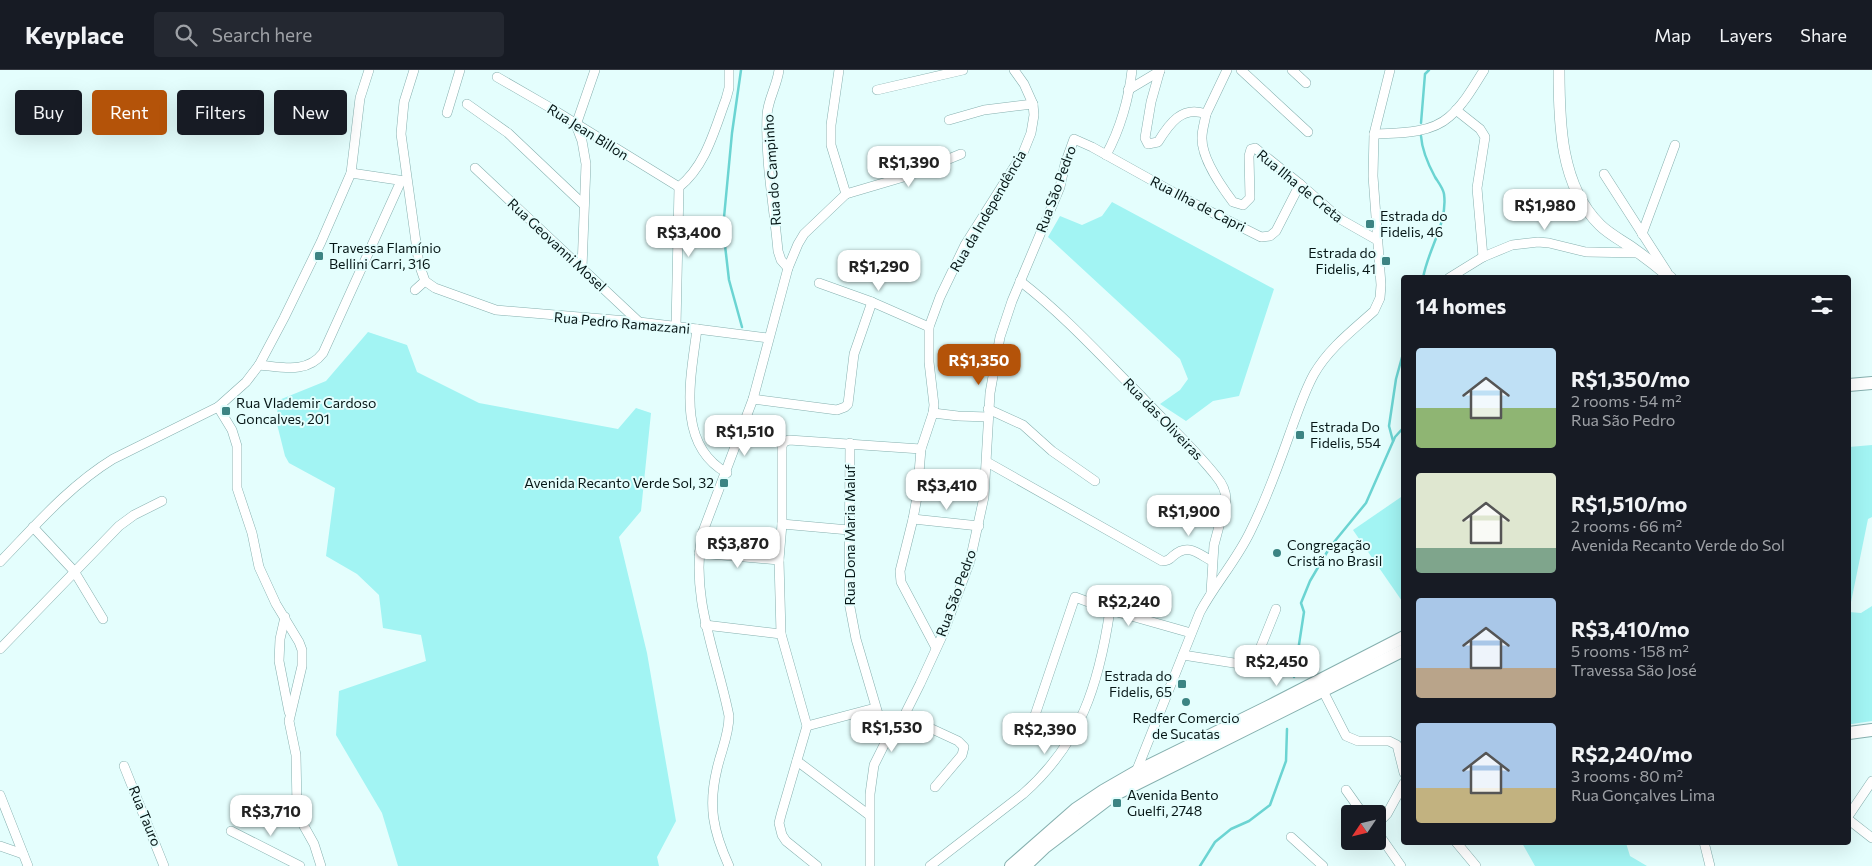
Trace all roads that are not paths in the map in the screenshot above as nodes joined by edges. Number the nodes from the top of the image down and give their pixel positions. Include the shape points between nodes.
1 (369, 70) edge
2 (414, 70) edge
3 (460, 70) edge
4 (595, 70) edge
5 (730, 70) edge
6 (779, 70) edge
7 (839, 70) edge
8 (963, 70) edge
9 (1014, 70) edge
10 (1132, 70) edge
11 (1227, 70) edge
12 (1241, 70) edge
13 (1292, 70) edge
14 (1390, 70) edge
15 (1484, 70) edge
16 (1559, 70) edge
17 (1160, 71) edge
18 (496, 77) dead end
19 (1306, 83) dead end
20 (877, 90) dead end
21 (1128, 90) junction
22 (467, 104) dead end
23 (1033, 104) junction
24 (1456, 110) junction
25 (446, 113) dead end
26 (1206, 114) junction
27 (949, 120) dead end
28 (576, 125) junction
29 (1308, 132) dead end
30 (1374, 134) junction
31 (1074, 139) joint
32 (1675, 145) dead end
33 (961, 154) dead end
34 (1106, 154) junction
35 (475, 168) dead end
36 (351, 173) junction
37 (1604, 174) dead end
38 (404, 181) junction
39 (1300, 184) junction
40 (679, 188) junction
41 (846, 194) junction
42 (584, 205) junction
43 (1642, 234) junction
44 (1377, 240) junction
45 (1640, 253) junction
46 (1483, 257) junction
47 (582, 268) junction
48 (788, 268) junction
49 (1454, 275) edge
50 (1668, 275) edge
51 (1669, 275) edge
52 (425, 281) junction
53 (1020, 281) junction
54 (818, 282) dead end
55 (415, 290) dead end
56 (872, 302) junction
57 (639, 322) junction
58 (929, 327) junction
59 (676, 328) junction
60 (697, 330) junction
61 (768, 338) junction
62 (259, 365) junction
63 (1872, 383) edge
64 (1851, 385) edge
65 (753, 399) junction
66 (218, 407) junction
67 (933, 413) junction
68 (988, 413) junction
69 (850, 443) junction
70 (921, 450) junction
71 (987, 462) junction
72 (727, 473) junction
73 (1094, 481) dead end
74 (162, 501) dead end
75 (913, 520) junction
76 (782, 524) junction
77 (979, 526) junction
78 (33, 527) junction
79 (849, 530) junction
80 (699, 553) junction
81 (779, 560) junction
82 (1212, 561) junction
83 (0, 562) edge
84 (74, 571) junction
85 (1211, 592) junction
86 (1276, 609) dead end
87 (1110, 610) junction
88 (285, 617) junction
89 (103, 619) dead end
90 (705, 625) junction
91 (781, 634) junction
92 (1191, 634) junction
93 (1401, 639) edge
94 (936, 648) junction
95 (0, 649) edge
96 (1401, 652) edge
97 (1183, 654) junction
98 (1323, 691) junction
99 (1297, 698) junction
100 (875, 708) junction
101 (289, 715) junction
102 (904, 716) junction
103 (1032, 724) dead end
104 (807, 726) junction
105 (1872, 730) edge
106 (1851, 733) edge
107 (886, 742) junction
108 (797, 761) junction
109 (1401, 762) edge
110 (124, 766) dead end
111 (1138, 777) junction
112 (1872, 781) edge
113 (935, 788) dead end
114 (1346, 790) dead end
115 (0, 795) edge
116 (1401, 797) edge
117 (1357, 805) edge
118 (1851, 812) edge
119 (870, 814) junction
120 (1386, 815) edge
121 (1851, 822) edge
122 (231, 831) dead end
123 (1291, 837) dead end
124 (1872, 838) edge
125 (1386, 844) edge
126 (1458, 845) edge
127 (1705, 845) edge
128 (0, 846) edge
129 (23, 854) junction
130 (28, 866) edge
131 (164, 866) edge
132 (300, 866) edge
133 (321, 866) edge
134 (729, 866) edge
135 (817, 866) edge
136 (870, 866) edge
137 (930, 866) edge
138 (1010, 866) edge
139 (1025, 866) edge
140 (1323, 866) edge
141 (1401, 866) edge
142 (1476, 866) edge
143 (1710, 866) edge

1 - 36 street via 360,98
2 - 38 street via 401,120
3 - 25 street
4 - 28 street
5 - 40 street via 726,99 700,164
6 - 48 street, Rua do Campinho via 768,107 767,130 778,251
7 - 41 street via 831,126 832,145
8 - 20 street
9 - 23 street, Rua da Independência
10 - 21 street
11 - 26 street
12 - 29 street
13 - 19 street
14 - 30 street
15 - 24 street
16 - 45 street via 1559,110 1567,163 1578,196 1601,226
17 - 21 street
17 - 26 street via 1150,102 1146,142 1158,142 1177,117 1195,112
18 - 28 street, Rua Jean Billon
21 - 34 street via 1113,142
22 - 42 street via 508,133
23 - 27 street via 984,110
23 - 58 street, Rua da Independência via 1031,133 1023,152 965,245
24 - 30 street via 1438,124 1420,130
24 - 46 street via 1485,137 1477,188
26 - 39 street, Rua Ilha de Creta via 1203,149 1233,202 1243,205 1250,198 1249,156 1253,148
28 - 40 street, Rua Jean Billon
28 - 42 street via 586,164
30 - 44 street
31 - 34 street, Rua Ilha de Capri
31 - 53 street, Rua São Pedro via 1060,187
32 - 43 street
33 - 41 street via 907,176
34 - 39 street, Rua Ilha de Capri via 1189,201 1266,238 1276,231
35 - 47 street, Rua Geovanni Mosel
36 - 38 street
36 - 62 street via 318,250
37 - 43 street
38 - 52 street
38 - 62 street via 319,359 296,368
39 - 44 street, Rua Ilha de Creta via 1340,219
40 - 59 street
41 - 48 street via 804,234
42 - 47 street
43 - 51 street
44 - 85 street via 1381,285 1378,305 1341,340 1314,373 1268,494 1238,555
45 - 46 street via 1586,252 1538,242 1512,245
45 - 50 street
46 - 49 street
47 - 57 street, Rua Geovanni Mosel
48 - 61 street
52 - 55 street
52 - 57 street, Rua Pedro Ramazzani via 448,294 496,310
53 - 68 street, Rua São Pedro via 1000,337
53 - 82 street, Rua das Oliveiras via 1074,328 1217,477 1226,493 1226,500
54 - 56 street
56 - 58 street
56 - 65 street via 854,354 845,407 837,410
57 - 59 street, Rua Pedro Ramazzani
58 - 67 street, Rua da Independência
59 - 60 street, Rua Pedro Ramazzani
60 - 61 street
60 - 72 street, Rua Pedro Ramazzani via 690,387 691,423 703,451
61 - 65 street
62 - 66 street via 246,382
63 - 64 main road
65 - 72 street
66 - 78 street via 97,469
66 - 88 street via 232,430 237,446 237,488 259,567
67 - 68 street via 958,416
67 - 70 street
68 - 71 street, Rua São Pedro
68 - 73 street via 1023,425
69 - 70 street
69 - 76 street via 784,442
69 - 79 street, Rua Dona Maria Maluf
70 - 75 street
71 - 77 street, Rua São Pedro
71 - 82 street via 1162,562 1178,551 1188,549
72 - 80 street via 702,534
74 - 84 street via 119,526
75 - 77 street
75 - 94 street via 900,571 901,582
76 - 79 street
76 - 81 street
77 - 94 street, Rua São Pedro via 970,561
78 - 83 street
78 - 84 street
79 - 100 street, Rua Dona Maria Maluf via 850,609
80 - 81 street
80 - 90 street
81 - 91 street
82 - 85 street, Rua das Oliveiras
84 - 89 street
84 - 95 street
85 - 92 street
86 - 97 street via 1252,666
87 - 92 street
87 - 103 street via 1075,597
87 - 137 street via 1089,702 1065,749 1037,782
88 - 101 street via 279,661
88 - 101 street via 299,642 303,658
90 - 91 street
90 - 134 street via 729,716 711,807 713,824
91 - 104 street
92 - 97 street
93 - 99 main road
94 - 102 street, Rua São Pedro
96 - 98 main road
97 - 111 street
98 - 99 main road
98 - 109 street via 1346,736 1358,741 1390,741 1396,745
99 - 111 main road
100 - 104 street
100 - 107 street, Rua Dona Maria Maluf
101 - 133 street via 296,755 297,806
102 - 107 street, Rua São Pedro
102 - 113 street via 964,746 962,755
104 - 108 street
105 - 106 main road
107 - 119 street, Rua São Pedro via 874,765
108 - 119 street
108 - 135 street via 781,815 780,830 786,841
110 - 131 street, Rua Tauro
111 - 138 main road via 1103,790
111 - 139 main road via 1045,847
112 - 118 street
114 - 117 street
115 - 129 street
116 - 120 street
119 - 136 street, Rua São Pedro
121 - 124 street
122 - 132 street
123 - 140 street
125 - 141 street
126 - 142 street
127 - 143 street
128 - 129 street
129 - 130 street

